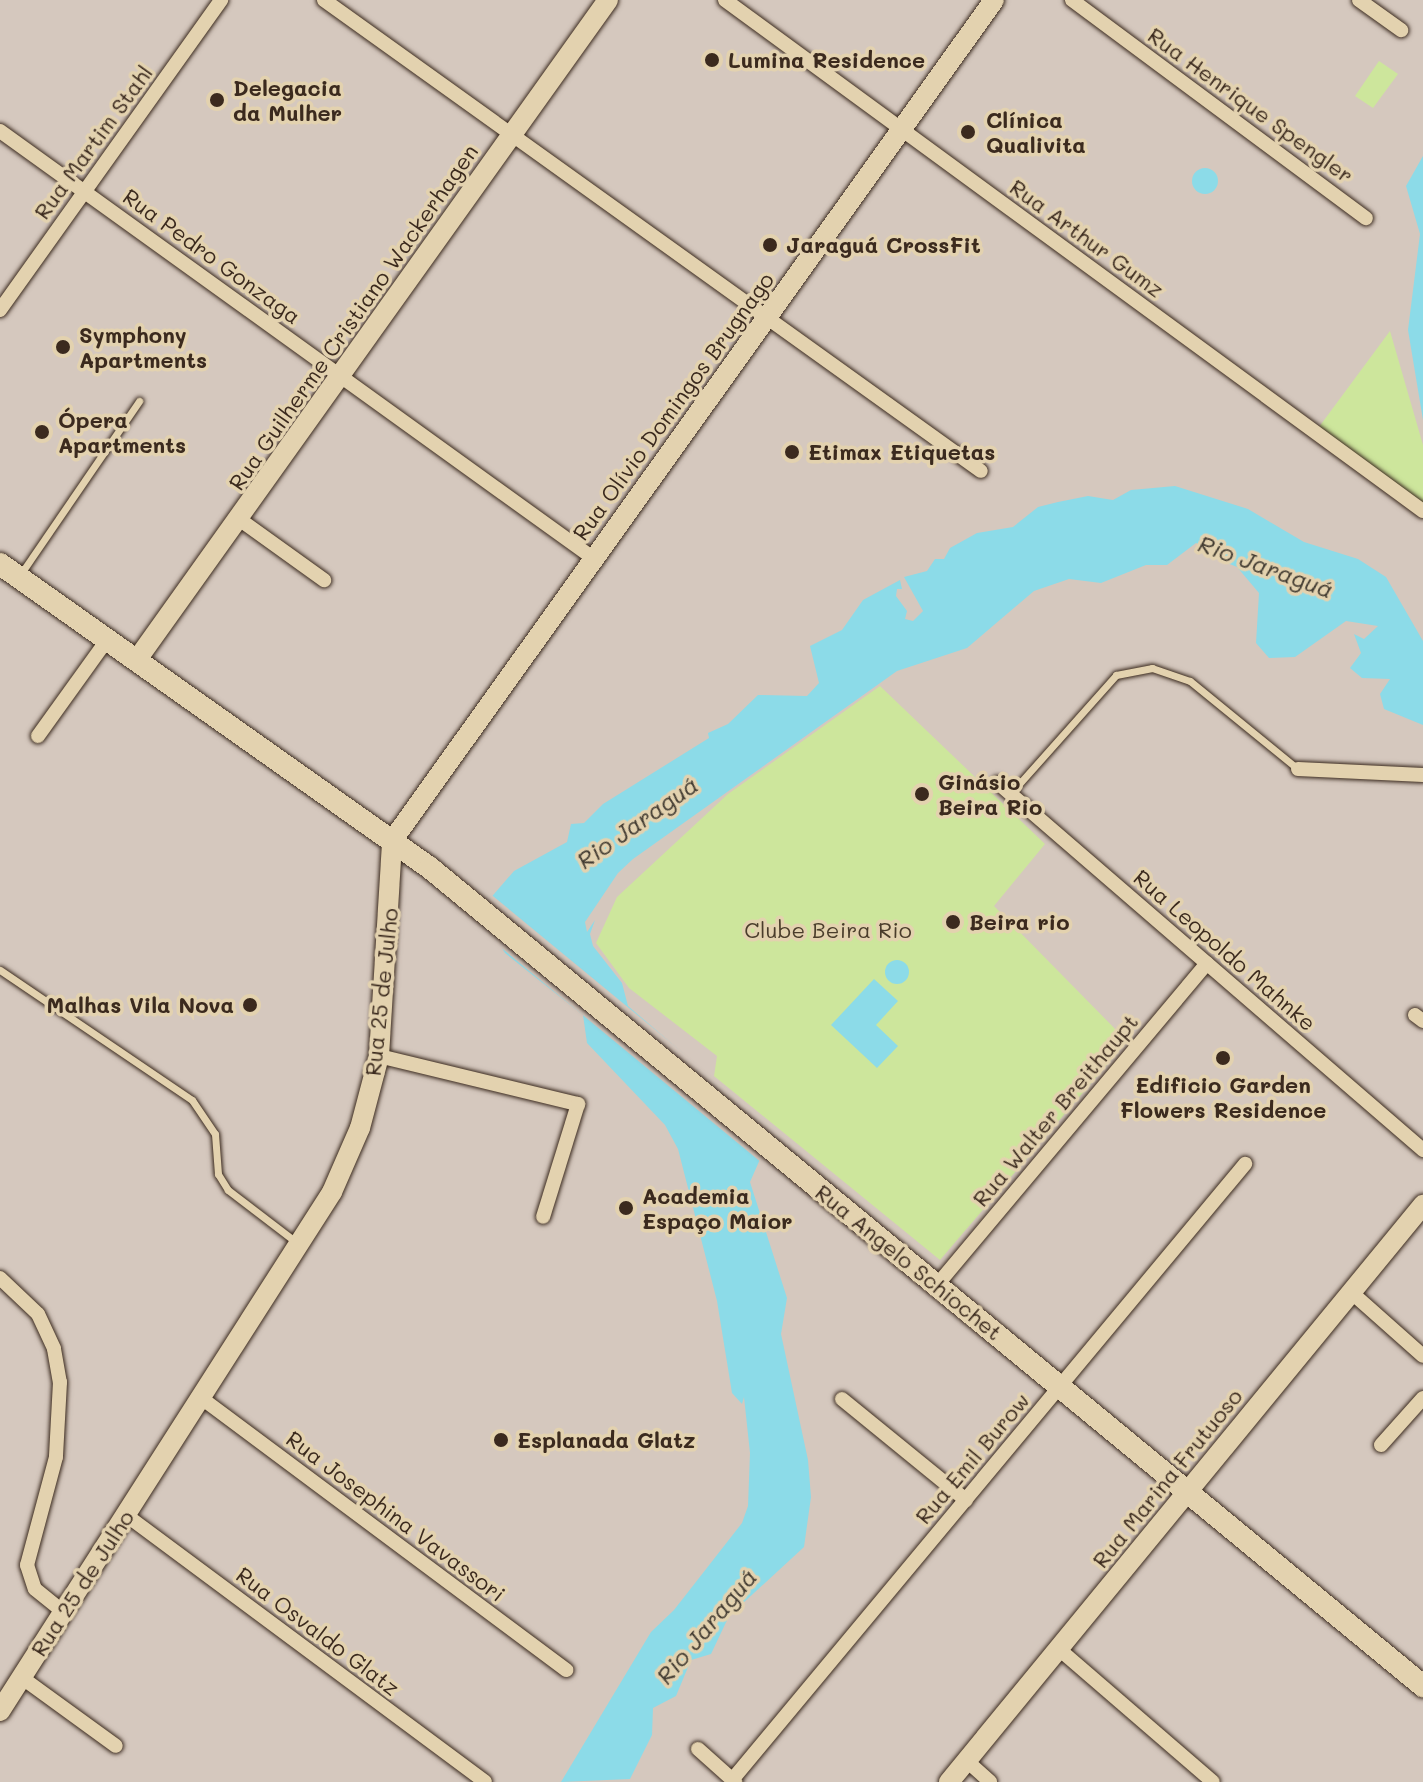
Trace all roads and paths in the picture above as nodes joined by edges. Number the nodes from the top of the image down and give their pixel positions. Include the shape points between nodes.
1 (221, 0) edge
2 (324, 0) edge
3 (608, 0) edge
4 (725, 0) edge
5 (994, 0) edge
6 (1072, 0) edge
7 (1359, 0) edge
8 (1401, 30) dead end
9 (901, 129) junction
10 (0, 131) edge
11 (511, 134) junction
12 (84, 192) junction
13 (1366, 218) dead end
14 (0, 310) edge
15 (767, 316) junction
16 (341, 376) junction
17 (139, 401) dead end
18 (981, 471) dead end
19 (1423, 511) edge
20 (239, 519) junction
21 (593, 558) junction
22 (9, 570) edge
23 (324, 580) dead end
24 (107, 640) junction
25 (136, 661) junction
26 (38, 736) dead end
27 (1298, 769) joint
28 (1423, 775) edge
29 (998, 783) dead end
30 (1011, 793) junction
31 (392, 841) junction
32 (1207, 963) junction
33 (0, 970) edge
34 (379, 1056) junction
35 (1423, 1150) edge
36 (1245, 1164) dead end
37 (1423, 1205) edge
38 (543, 1217) dead end
39 (299, 1245) junction
40 (0, 1278) edge
41 (937, 1285) junction
42 (1351, 1292) junction
43 (1423, 1356) edge
44 (1061, 1387) junction
45 (200, 1397) junction
46 (1423, 1398) edge
47 (842, 1399) dead end
48 (1381, 1445) dead end
49 (1187, 1491) junction
50 (966, 1500) junction
51 (126, 1515) junction
52 (63, 1612) junction
53 (1059, 1649) junction
54 (566, 1670) dead end
55 (21, 1677) junction
56 (1423, 1686) edge
57 (0, 1711) edge
58 (116, 1746) dead end
59 (698, 1749) dead end
60 (967, 1761) junction
61 (734, 1781) edge
62 (485, 1782) edge
63 (949, 1782) edge
64 (990, 1782) edge
65 (1213, 1782) edge

1 - 12 street, Rua Martim Stahl
2 - 11 street
3 - 11 main road, Rua Guilherme Cristiano Wackerhagen
4 - 9 street, Rua Arthur Gumz
5 - 9 main road, Rua Olívio Domingos Brugnago
6 - 13 street, Rua Henrique Spengler
7 - 8 street
9 - 15 main road, Rua Olívio Domingos Brugnago
9 - 19 street, Rua Arthur Gumz
10 - 12 street, Rua Pedro Gonzaga
11 - 15 street
11 - 16 main road, Rua Guilherme Cristiano Wackerhagen
12 - 14 street, Rua Martim Stahl
12 - 16 street, Rua Pedro Gonzaga
15 - 18 street
15 - 21 main road, Rua Olívio Domingos Brugnago
16 - 20 main road, Rua Guilherme Cristiano Wackerhagen
16 - 21 street, Rua Pedro Gonzaga
17 - 22 lane
20 - 23 street
20 - 25 main road, Rua Guilherme Cristiano Wackerhagen
21 - 31 main road, Rua Olívio Domingos Brugnago
22 - 24 main road
24 - 25 main road
24 - 26 street
25 - 31 main road
27 - 28 street
27 - 30 lane via 1190,681 1152,668 1116,675
29 - 30 street, Rua Leopoldo Mahnke
30 - 32 street, Rua Leopoldo Mahnke
31 - 34 main road, Rua 25 de Julho
31 - 41 main road, Rua Angelo Schiochet
32 - 35 street, Rua Leopoldo Mahnke
32 - 41 street, Rua Walter Breithaupt
33 - 39 lane via 192,1100 215,1134 218,1174 228,1190
34 - 38 street via 578,1104
34 - 39 main road, Rua 25 de Julho via 360,1128 332,1192
36 - 44 street, Rua Emil Burow
37 - 42 main road, Rua Marina Frutuoso
39 - 45 main road, Rua 25 de Julho
40 - 52 street via 38,1314 58,1371 56,1457 27,1565 35,1589
41 - 44 main road, Rua Angelo Schiochet
42 - 43 street
42 - 49 main road, Rua Marina Frutuoso
44 - 49 main road, Rua Angelo Schiochet
44 - 50 street, Rua Emil Burow
45 - 51 main road, Rua 25 de Julho
45 - 54 street, Rua Josephina Vavassori
46 - 48 street
47 - 50 street
49 - 53 main road, Rua Marina Frutuoso
49 - 56 main road, Rua Angelo Schiochet
50 - 61 street, Rua Emil Burow
51 - 52 main road, Rua 25 de Julho
51 - 62 street, Rua Osvaldo Glatz
52 - 55 main road, Rua 25 de Julho
53 - 60 main road, Rua Marina Frutuoso
53 - 65 street
55 - 57 main road, Rua 25 de Julho
55 - 58 street
59 - 61 street
60 - 63 main road, Rua Marina Frutuoso
60 - 64 street

